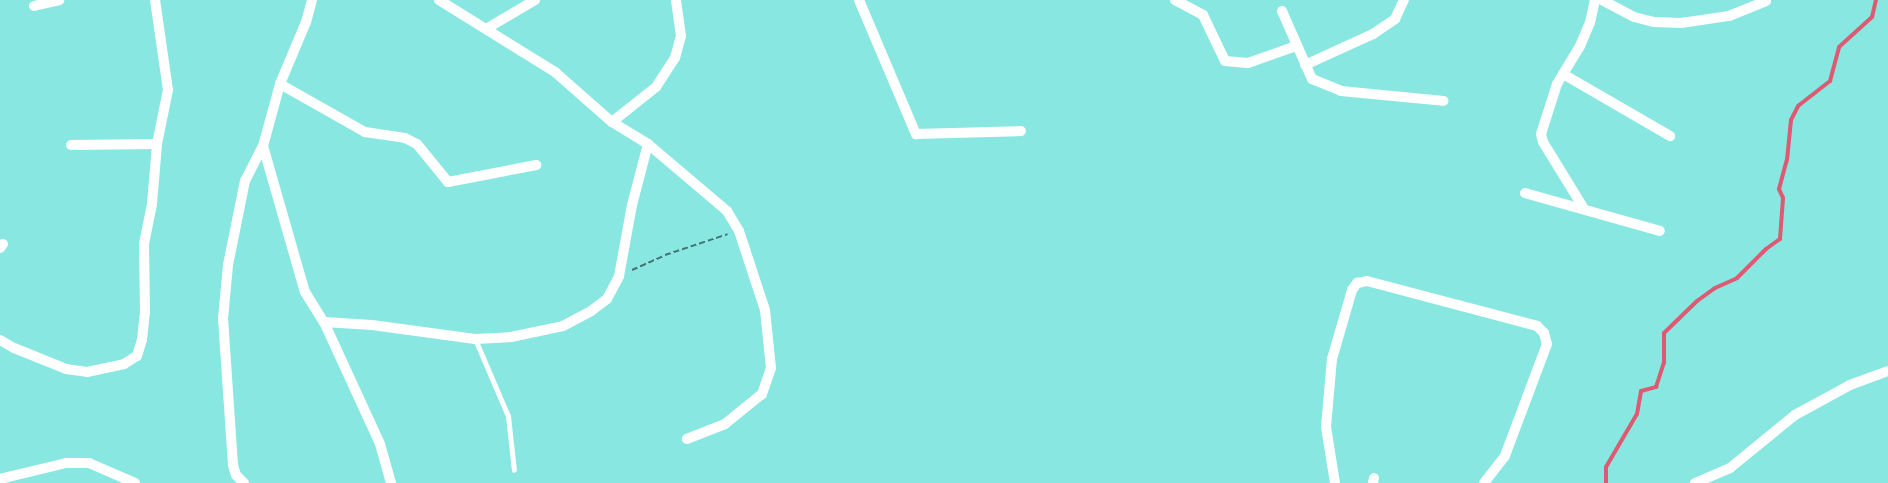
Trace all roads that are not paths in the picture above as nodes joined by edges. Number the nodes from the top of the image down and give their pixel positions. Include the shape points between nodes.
1 (59, 0) edge
2 (155, 0) edge
3 (312, 0) edge
4 (439, 0) edge
5 (535, 0) edge
6 (676, 0) edge
7 (860, 0) edge
8 (1175, 0) edge
9 (1404, 0) edge
10 (1595, 0) edge
11 (1602, 0) edge
12 (1766, 1) edge
13 (34, 6) dead end
14 (1282, 11) dead end
15 (486, 30) junction
16 (1296, 46) junction
17 (1305, 65) junction
18 (1563, 74) junction
19 (280, 84) junction
20 (1444, 101) dead end
21 (612, 122) junction
22 (1021, 131) dead end
23 (1670, 136) dead end
24 (157, 144) junction
25 (648, 144) junction
26 (71, 146) dead end
27 (263, 146) junction
28 (536, 165) dead end
29 (1525, 193) dead end
30 (1583, 207) junction
31 (1660, 231) dead end
32 (324, 322) junction
33 (475, 339) junction
34 (0, 340) edge
35 (1888, 371) edge
36 (687, 439) dead end
37 (514, 470) dead end
38 (0, 479) edge
39 (135, 483) edge
40 (244, 483) edge
41 (391, 483) edge
42 (1335, 483) edge
43 (1484, 483) edge
44 (1695, 483) edge

1 - 13 street
2 - 24 street via 168,90
3 - 19 street
4 - 15 street
5 - 15 street
6 - 21 street via 681,36 675,58 656,87
7 - 22 street via 916,134
8 - 16 street via 1203,15 1225,61 1248,63
9 - 17 street via 1395,19 1373,34
10 - 18 street via 1590,23
11 - 12 street via 1634,17 1681,23 1729,16
14 - 16 street
15 - 21 street via 555,72
16 - 17 street
17 - 20 street via 1312,79 1341,91
18 - 23 street
18 - 30 street via 1541,134
19 - 27 street
19 - 28 street via 365,132 405,138 417,144 448,182
21 - 25 street
24 - 26 street
24 - 34 street via 144,244 145,313 136,357 124,364 87,372 66,369
25 - 33 street via 619,276 607,299 563,326 511,337
25 - 36 street via 727,211 739,231 765,310 771,368 762,394 725,424
27 - 32 street via 301,282
27 - 40 street via 245,182 222,318 233,465
29 - 30 street
30 - 31 street
32 - 33 street
32 - 41 street via 380,444
33 - 37 lane via 508,416
35 - 44 street via 1850,385 1796,415 1730,468
38 - 39 street via 66,464 89,463
42 - 43 street via 1326,427 1332,359 1352,290 1357,283 1367,281 1537,326 1544,333 1547,344 1505,456

